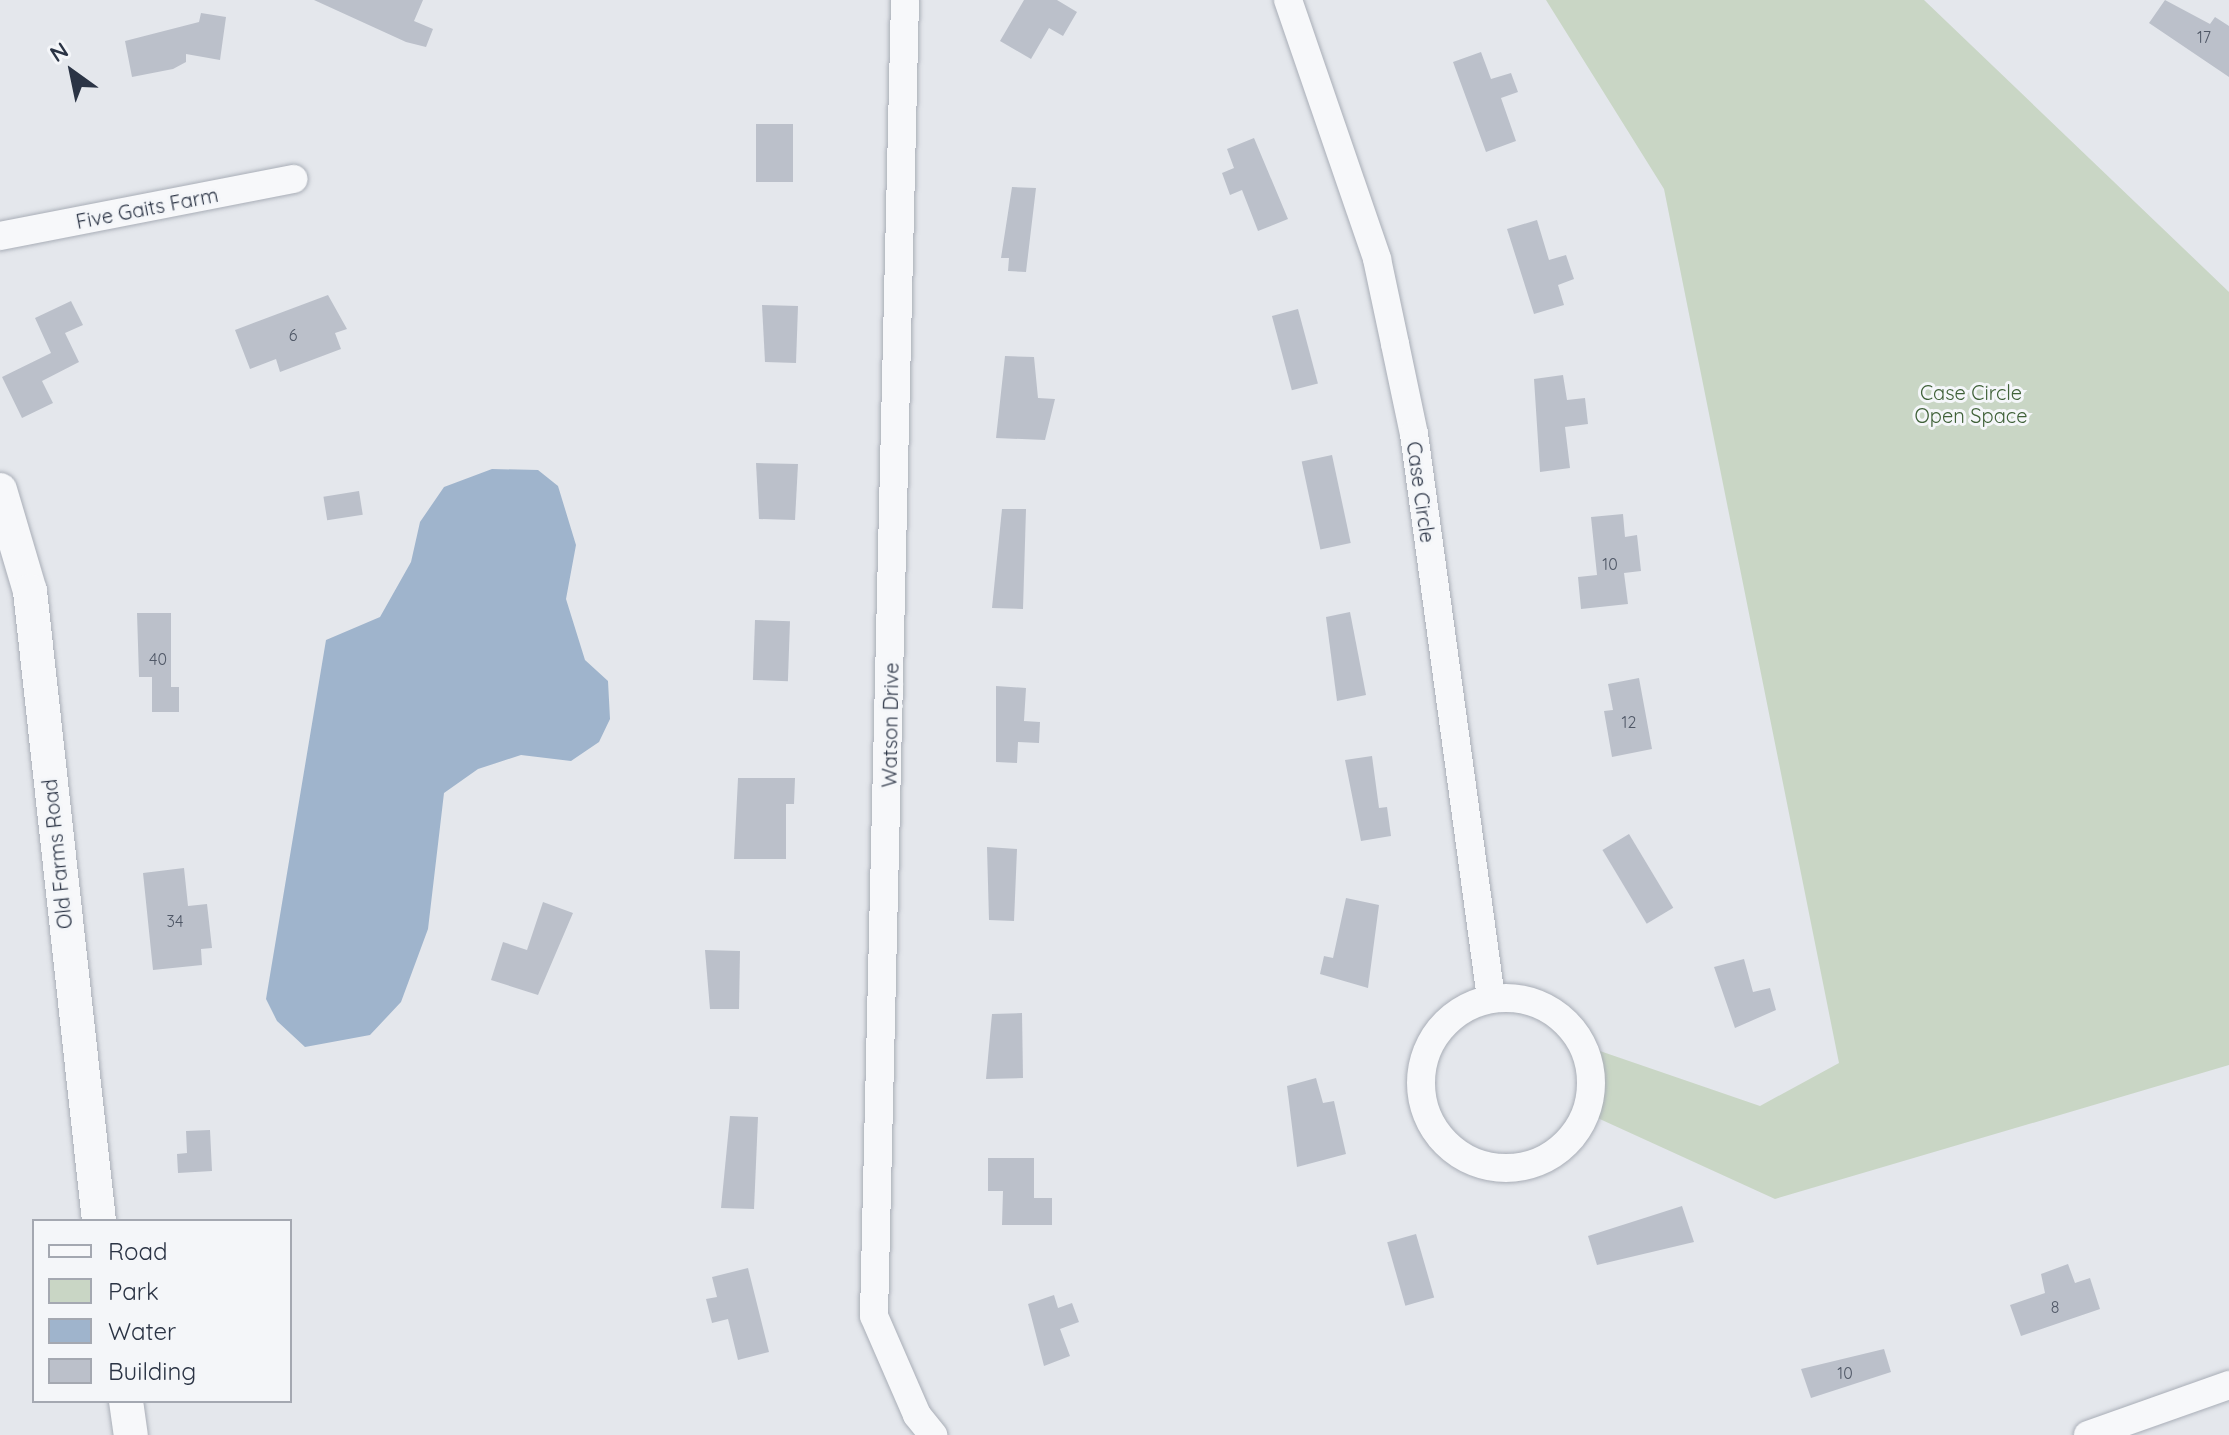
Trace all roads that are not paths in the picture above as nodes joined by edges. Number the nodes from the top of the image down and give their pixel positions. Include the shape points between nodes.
1 (905, 0) edge
2 (1288, 0) edge
3 (294, 179) dead end
4 (0, 236) edge
5 (0, 490) edge
6 (1491, 998) junction
7 (99, 1219) edge
8 (2229, 1385) edge
9 (126, 1403) edge
10 (131, 1435) edge
11 (933, 1435) edge
12 (2088, 1435) edge

1 - 11 street, Watson Drive via 874,1316 917,1415
2 - 6 street, Case Circle via 1377,259 1414,434
3 - 4 street, Five Gaits Farm
5 - 7 street, Old Farms Road via 30,591
6 - 6 street via 1463,1008 1433,1038 1419,1079 1423,1108 1436,1134 1457,1154 1484,1166 1513,1168 1541,1161 1565,1145 1583,1121 1590,1067 1581,1041 1554,1013 1518,997
8 - 12 street
9 - 10 street

